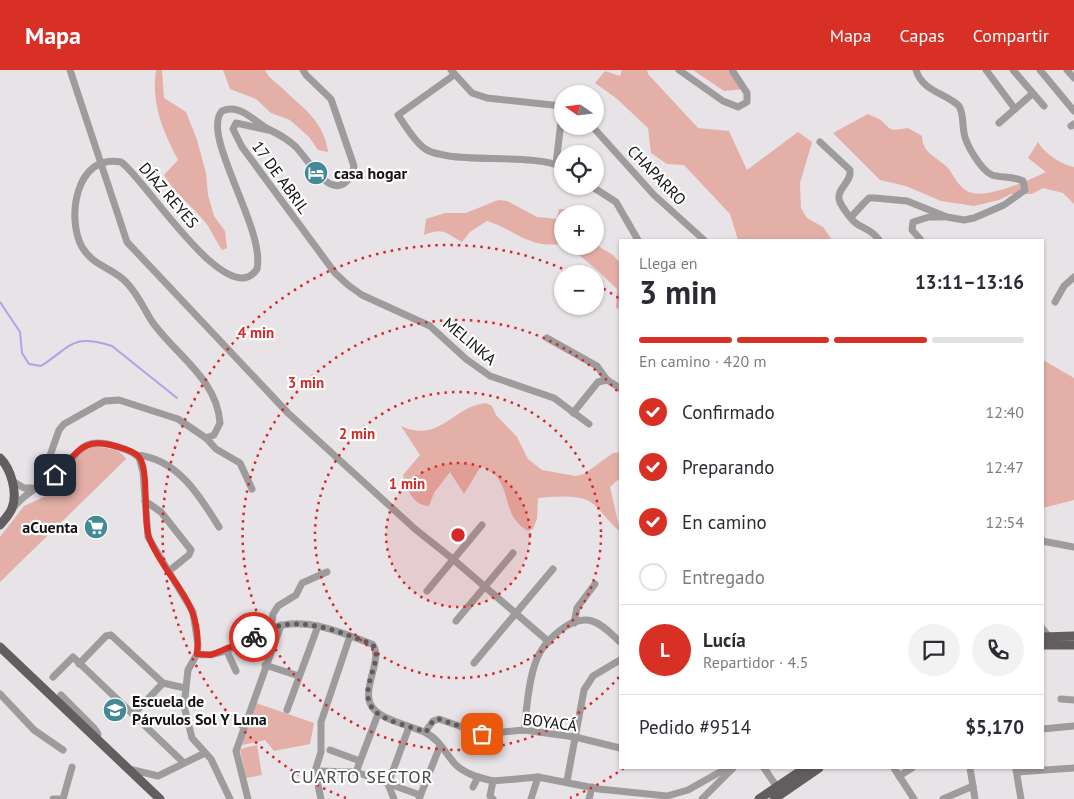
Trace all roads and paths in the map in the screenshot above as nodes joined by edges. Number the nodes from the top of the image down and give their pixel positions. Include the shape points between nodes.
1 (70, 70) edge
2 (304, 70) edge
3 (678, 70) edge
4 (732, 70) edge
5 (916, 70) edge
6 (986, 70) edge
7 (1013, 70) edge
8 (1040, 70) edge
9 (1067, 70) edge
10 (452, 73) edge
11 (1074, 78) edge
12 (1032, 94) junction
13 (554, 105) edge
14 (1044, 106) dead end
15 (1015, 108) junction
16 (1074, 111) edge
17 (999, 123) dead end
18 (269, 130) junction
19 (600, 135) edge
20 (820, 142) dead end
21 (102, 164) junction
22 (554, 164) edge
23 (604, 194) edge
24 (852, 217) junction
25 (947, 217) junction
26 (637, 239) edge
27 (703, 239) edge
28 (878, 239) edge
29 (920, 239) edge
30 (335, 274) joint
31 (1074, 277) edge
32 (1055, 302) dead end
33 (547, 338) dead end
34 (607, 380) junction
35 (619, 387) edge
36 (573, 413) junction
37 (588, 424) dead end
38 (206, 438) junction
39 (136, 455) junction
40 (0, 458) edge
41 (12, 481) junction
42 (38, 485) junction
43 (252, 488) dead end
44 (145, 501) junction
45 (12, 509) junction
46 (0, 525) edge
47 (482, 525) dead end
48 (219, 527) dead end
49 (1044, 541) edge
50 (1074, 547) edge
51 (513, 553) dead end
52 (454, 560) junction
53 (553, 569) dead end
54 (169, 570) junction
55 (326, 572) dead end
56 (595, 584) dead end
57 (485, 587) junction
58 (427, 591) dead end
59 (516, 614) junction
60 (456, 621) dead end
61 (576, 622) junction
62 (281, 625) junction
63 (318, 626) junction
64 (271, 629) junction
65 (350, 636) junction
66 (1074, 636) edge
67 (1046, 637) edge
68 (619, 641) edge
69 (549, 642) junction
70 (1044, 645) edge
71 (1074, 645) edge
72 (0, 647) edge
73 (226, 649) junction
74 (197, 654) junction
75 (619, 661) edge
76 (474, 663) dead end
77 (79, 664) junction
78 (265, 665) junction
79 (236, 672) dead end
80 (299, 676) junction
81 (53, 677) dead end
82 (162, 683) junction
83 (185, 688) junction
84 (0, 694) edge
85 (61, 695) dead end
86 (1061, 699) dead end
87 (1074, 700) edge
88 (287, 710) dead end
89 (378, 714) junction
90 (134, 715) junction
91 (409, 726) junction
92 (1074, 726) edge
93 (1044, 729) edge
94 (524, 730) junction
95 (426, 732) junction
96 (96, 738) junction
97 (575, 738) junction
98 (440, 746) junction
99 (619, 748) edge
100 (63, 750) dead end
101 (330, 750) dead end
102 (205, 752) junction
103 (360, 761) junction
104 (184, 763) junction
105 (72, 767) dead end
106 (1074, 768) edge
107 (130, 769) junction
108 (725, 769) edge
109 (732, 769) edge
110 (765, 769) edge
111 (804, 769) edge
112 (817, 769) edge
113 (895, 769) edge
114 (910, 769) edge
115 (970, 769) edge
116 (1016, 770) edge
117 (315, 772) junction
118 (356, 772) junction
119 (899, 776) junction
120 (478, 777) junction
121 (538, 777) junction
122 (493, 781) junction
123 (567, 781) junction
124 (388, 784) junction
125 (973, 786) junction
126 (474, 787) dead end
127 (592, 787) junction
128 (777, 793) edge
129 (630, 796) edge
130 (420, 797) edge
131 (654, 797) edge
132 (53, 799) edge
133 (62, 799) edge
134 (160, 799) edge
135 (230, 799) edge
136 (248, 799) edge
137 (320, 799) edge
138 (394, 799) edge
139 (493, 799) edge
140 (531, 799) edge
141 (589, 799) edge
142 (702, 799) edge
143 (759, 799) edge
144 (914, 799) edge
145 (943, 799) edge
146 (975, 799) edge
147 (1021, 799) edge

1 - 21 street
2 - 18 street, DÍAZ REYES via 331,99 354,166 351,179 338,186 327,182 288,139
3 - 4 street via 723,101 738,107 746,102 747,93
5 - 25 street via 931,90 959,106 965,136 983,170 993,175 1016,178 1025,184 1025,190 1017,196 974,218
6 - 15 street
7 - 12 street
8 - 16 street
9 - 11 street
10 - 13 street via 472,93 487,98
10 - 22 street via 398,115 423,148 472,159 536,160
12 - 14 street
12 - 15 street
15 - 17 street
18 - 21 street, DÍAZ REYES via 243,111 233,109 222,111 217,120 219,145 239,191 257,254 257,269 246,279 228,275 207,260 125,165 116,162
18 - 30 street, 17 DE ABRIL via 236,123 233,126 242,147
19 - 27 street, CHAPARRO via 649,189
20 - 24 street via 850,170 851,175 838,198
21 - 38 street via 88,173 78,190 78,239 94,262 125,280 152,321 205,382 220,423 214,435
21 - 52 street via 127,242 288,413 415,529
23 - 26 street via 616,202
24 - 25 street via 864,203 875,198 907,201
24 - 28 street via 858,225 874,232
25 - 29 street via 929,217 913,222 912,230
30 - 36 street, MELINKA via 362,295 430,326 490,376 554,398
31 - 32 street via 1064,286
33 - 34 street via 597,366
34 - 35 street
34 - 36 street via 598,382
36 - 37 street, MELINKA
38 - 42 street via 178,420 119,400 105,401 59,430
38 - 43 street via 216,449 240,464
39 - 42 street via 113,445 90,443 55,475
39 - 44 street via 141,460
39 - 48 street via 152,458 182,476
40 - 41 main road
41 - 42 street via 24,488
41 - 45 main road
42 - 45 street
44 - 54 street via 148,537
44 - 54 street via 161,512 191,550
45 - 46 main road
47 - 52 street
49 - 50 street
51 - 57 street
52 - 57 street
52 - 58 street
53 - 59 street
54 - 74 street via 193,612 198,633
55 - 64 street via 302,583 296,595 278,606
56 - 61 street via 577,608
57 - 59 street
57 - 60 street
59 - 69 street
59 - 76 street
61 - 68 street via 593,621
61 - 69 street via 565,627
62 - 63 street
62 - 64 street
62 - 78 street
63 - 65 street
63 - 80 street
64 - 73 street
65 - 89 street via 375,647 368,695 371,707
65 - 117 street via 321,722 321,752
66 - 67 main road
69 - 94 street via 536,660
70 - 71 main road
72 - 96 main road
73 - 74 street via 211,655
73 - 79 street
74 - 83 street via 188,670
75 - 97 street via 598,672 587,683 580,701
77 - 81 street via 73,658
77 - 82 street via 106,636 111,635
77 - 90 street
78 - 80 street
78 - 136 street via 236,750
80 - 88 street
82 - 83 street
82 - 90 street
83 - 102 street via 184,706 192,738
84 - 100 street via 34,730
85 - 96 street via 94,728 98,734
86 - 87 street
89 - 91 street
89 - 103 street
90 - 104 street
91 - 95 street
91 - 124 street
92 - 93 street
94 - 95 street, BOYACÁ via 482,734 439,719 433,721
94 - 97 street, BOYACÁ
95 - 98 street
96 - 107 main road
97 - 99 street, BOYACÁ
97 - 123 street
98 - 120 street via 456,765
98 - 130 street
101 - 103 street
102 - 104 street
102 - 135 street
103 - 118 street
104 - 107 street via 158,776
105 - 133 street
106 - 116 street
107 - 134 main road
108 - 131 street via 680,794
109 - 142 street
110 - 128 street
111 - 128 main road
112 - 128 main road
113 - 119 street
114 - 119 street
115 - 125 street
116 - 147 street
117 - 118 street
117 - 137 street
118 - 124 street
119 - 144 street
120 - 122 street
120 - 126 street
121 - 122 street
121 - 123 street
121 - 140 street
122 - 139 street via 490,796
123 - 127 street
124 - 130 street
124 - 138 street
125 - 145 street
125 - 146 street
127 - 129 street
127 - 141 street
128 - 143 main road
129 - 131 street
132 - 133 street

